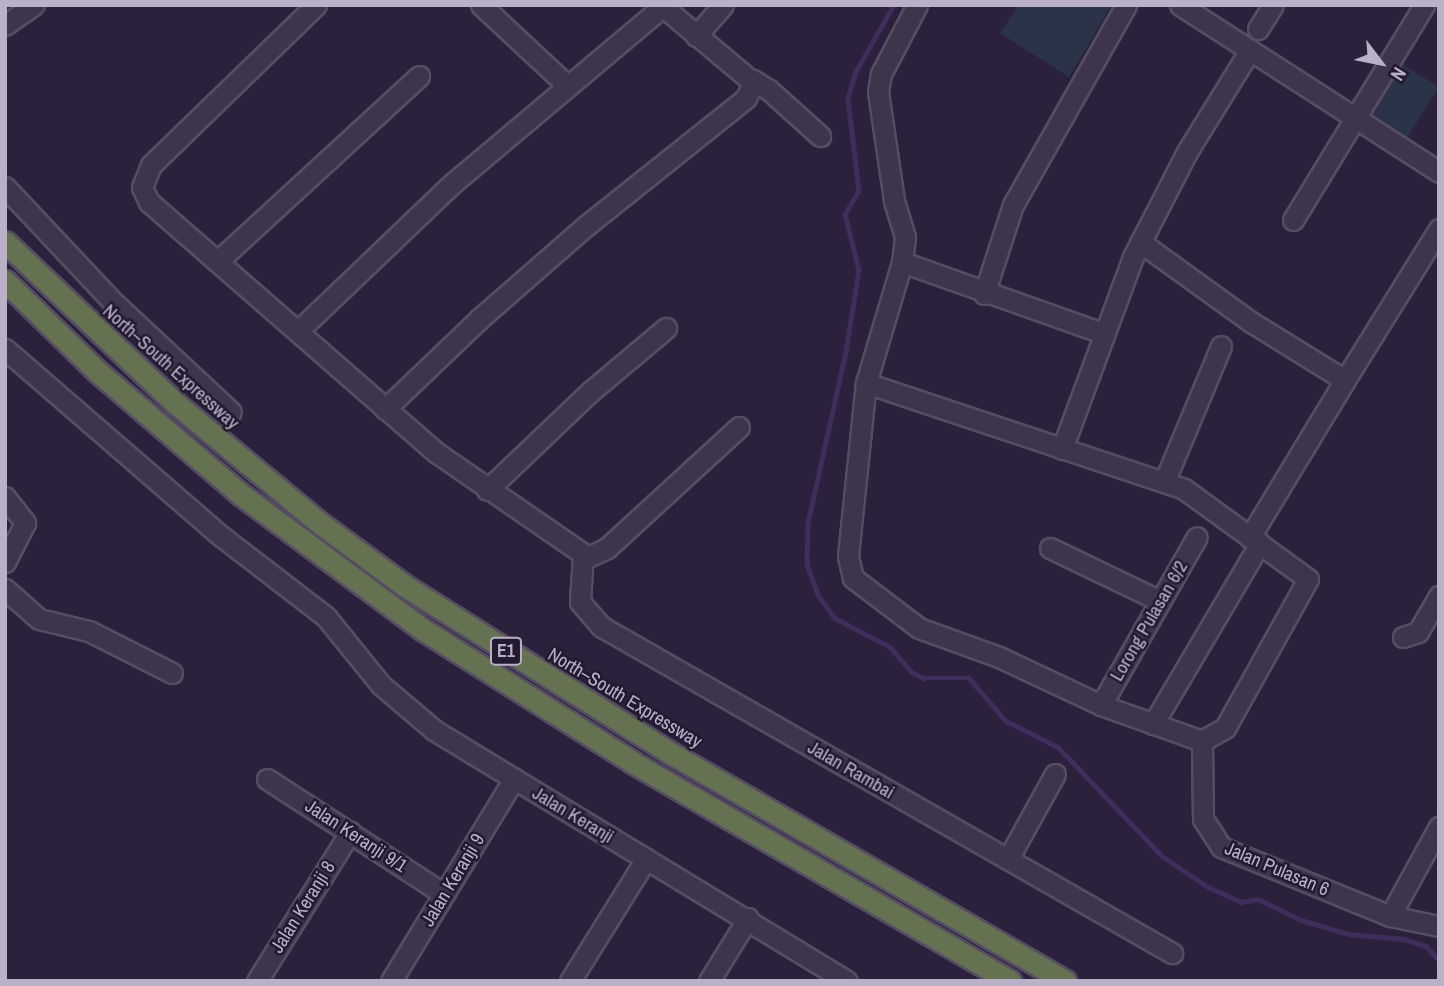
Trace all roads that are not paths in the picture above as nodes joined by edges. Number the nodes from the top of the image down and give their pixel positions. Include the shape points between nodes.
1 (34, 5) edge
2 (316, 5) edge
3 (481, 5) edge
4 (723, 5) edge
5 (917, 5) edge
6 (1126, 5) edge
7 (1180, 5) edge
8 (1273, 5) edge
9 (1424, 5) edge
10 (1433, 5) edge
11 (662, 6) edge
12 (1439, 9) edge
13 (5, 25) edge
14 (1258, 29) dead end
15 (696, 36) junction
16 (1250, 50) junction
17 (419, 76) dead end
18 (752, 85) junction
19 (569, 86) junction
20 (1354, 117) junction
21 (820, 136) dead end
22 (1439, 172) edge
23 (5, 187) edge
24 (1293, 220) dead end
25 (1439, 229) edge
26 (5, 242) edge
27 (1140, 242) junction
28 (219, 260) junction
29 (902, 262) junction
30 (5, 281) edge
31 (984, 294) junction
32 (666, 328) dead end
33 (298, 331) junction
34 (1103, 333) junction
35 (1220, 346) dead end
36 (5, 349) edge
37 (1345, 380) junction
38 (866, 383) junction
39 (385, 409) junction
40 (231, 412) dead end
41 (739, 427) dead end
42 (1062, 449) junction
43 (1165, 481) junction
44 (487, 490) junction
45 (5, 497) edge
46 (1197, 537) dead end
47 (1255, 540) junction
48 (1050, 548) dead end
49 (583, 555) junction
50 (5, 562) edge
51 (5, 589) edge
52 (1439, 596) edge
53 (1160, 601) junction
54 (1403, 637) dead end
55 (172, 673) dead end
56 (1101, 705) junction
57 (1153, 724) junction
58 (1202, 741) junction
59 (1055, 774) dead end
60 (267, 779) dead end
61 (514, 779) junction
62 (1439, 827) edge
63 (350, 832) junction
64 (646, 859) junction
65 (1008, 859) junction
66 (444, 894) junction
67 (1390, 916) junction
68 (748, 918) junction
69 (1439, 926) edge
70 (1172, 953) dead end
71 (394, 980) edge
72 (257, 981) edge
73 (570, 981) edge
74 (709, 981) edge
75 (847, 981) edge
76 (1010, 981) edge
77 (1065, 981) edge

1 - 13 street
2 - 28 street via 151,165 143,179 149,202
3 - 19 street
4 - 15 street
5 - 29 street via 886,61 878,92 894,200 905,237
6 - 31 street via 1013,205
7 - 16 street
8 - 14 street
9 - 20 street
10 - 12 street
11 - 15 street
11 - 19 street
15 - 18 street
16 - 20 street
16 - 27 street via 1187,152
17 - 28 street
18 - 21 street via 754,80 769,90
18 - 39 street via 746,98 508,294
19 - 33 street via 462,175
20 - 22 street
20 - 24 street
23 - 40 street via 113,302
25 - 37 street
26 - 77 highway, North–South Expressway / E1 via 184,411 321,524 405,586 672,754
27 - 34 street
27 - 37 street via 1251,322
28 - 33 street
29 - 31 street
29 - 38 street
30 - 76 highway, E1 via 98,372 239,493 412,622 632,762
31 - 34 street
32 - 44 street via 591,391
33 - 39 street
34 - 42 street
35 - 43 street
36 - 61 street, Jalan Keranji via 220,536 326,617 406,709
37 - 47 street
38 - 42 street
38 - 56 street via 848,556 853,578 919,628 999,657
39 - 44 street
41 - 49 street via 607,548 593,557
42 - 43 street
43 - 47 street via 1206,503
44 - 49 street
45 - 50 street via 25,523
46 - 53 street, Lorong Pulasan 6/2
47 - 57 street
47 - 58 street via 1308,579 1225,728
48 - 53 street
49 - 65 street, Jalan Rambai via 580,602 602,627
51 - 55 street via 39,619 89,631
52 - 54 street via 1418,632
53 - 56 street, Lorong Pulasan 6/2
56 - 57 street
57 - 58 street
58 - 67 street, Jalan Pulasan 6 via 1203,819 1211,838 1221,847
59 - 65 street
60 - 63 street, Jalan Keranji 9/1
61 - 64 street, Jalan Keranji
61 - 66 street, Jalan Keranji 9
62 - 67 street
63 - 66 street, Jalan Keranji 9/1
63 - 72 street, Jalan Keranji 8
64 - 68 street, Jalan Keranji
64 - 73 street
65 - 70 street, Jalan Rambai
66 - 71 street, Jalan Keranji 9
67 - 69 street, Jalan Pulasan 6
68 - 74 street
68 - 75 street, Jalan Keranji

